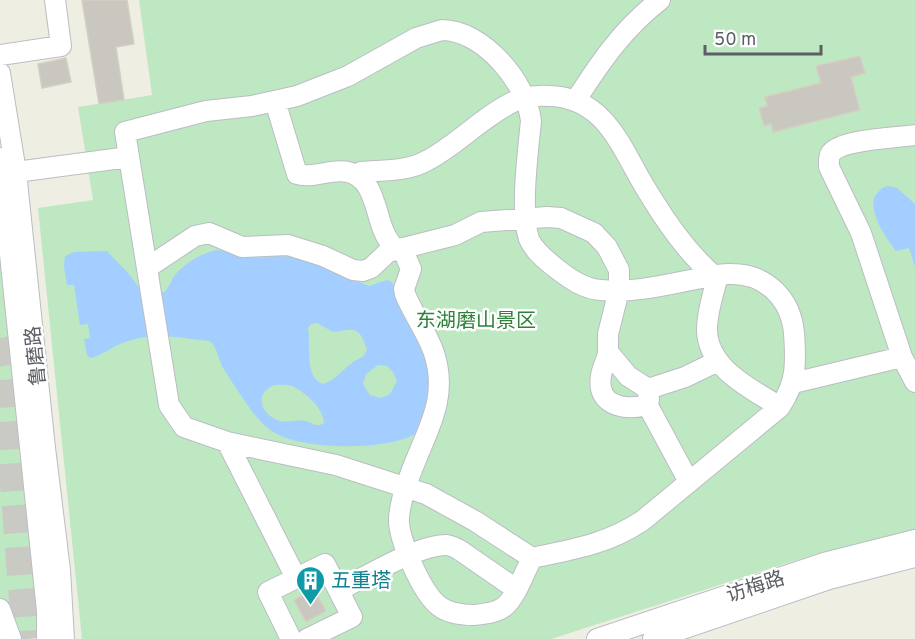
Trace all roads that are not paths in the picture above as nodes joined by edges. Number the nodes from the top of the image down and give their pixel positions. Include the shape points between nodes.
1 (55, 0) edge
2 (660, 0) edge
3 (0, 55) edge
4 (0, 73) edge
5 (525, 98) junction
6 (576, 100) junction
7 (275, 101) junction
8 (915, 135) edge
9 (4, 152) edge
10 (129, 157) junction
11 (16, 172) junction
12 (356, 175) junction
13 (526, 219) junction
14 (398, 249) junction
15 (147, 268) junction
16 (716, 275) junction
17 (619, 290) junction
18 (902, 357) junction
19 (610, 360) junction
20 (718, 362) junction
21 (915, 382) edge
22 (793, 383) junction
23 (647, 396) junction
24 (780, 407) junction
25 (227, 442) junction
26 (689, 482) junction
27 (405, 487) junction
28 (915, 540) edge
29 (409, 555) junction
30 (915, 557) edge
31 (532, 558) junction
32 (827, 571) junction
33 (296, 578) junction
34 (516, 589) junction
35 (339, 590) junction
36 (0, 609) edge
37 (11, 639) edge
38 (47, 639) edge
39 (64, 639) edge
40 (291, 639) edge
41 (307, 639) edge
42 (597, 639) edge
43 (653, 639) edge

1 - 3 street via 61,46
2 - 6 street via 622,34
4 - 9 street, 鲁磨路
5 - 6 street
5 - 7 street via 504,66 475,40 463,33 442,30 416,38 327,86
5 - 12 street via 500,110 427,161
5 - 13 street via 531,121
6 - 16 street via 592,109 611,130 661,213 700,264
7 - 10 street via 206,111 125,132
7 - 12 street via 297,174 345,171
8 - 18 street via 845,145 828,159 861,233
9 - 11 street, 鲁磨路
9 - 38 street
10 - 11 street
10 - 15 street
11 - 39 street, 鲁磨路 via 60,570
12 - 14 street via 372,197 384,233
13 - 14 street via 481,222 455,235
13 - 17 street via 530,242 556,268 583,286
13 - 17 street via 561,218 594,233 616,261
14 - 15 street via 385,253 368,270 357,271 288,245 242,247 208,233 195,236
14 - 27 street via 411,270 405,294 433,351 440,380 434,420
15 - 25 street via 169,405 181,425
16 - 17 street
16 - 20 street via 707,332
16 - 22 street via 747,275 768,284 780,295 793,321
17 - 19 street via 608,334
18 - 21 street
18 - 22 street
19 - 23 street
19 - 23 street via 600,383 610,402 625,408 644,406
20 - 23 street
20 - 24 street
22 - 24 street
23 - 26 street
24 - 26 street
25 - 27 street via 313,458
25 - 33 street
26 - 31 street via 621,533 591,546
27 - 29 street via 399,520
27 - 31 street via 475,521
28 - 32 street, 访梅路
29 - 34 street via 452,546
29 - 34 street via 430,597 449,612 468,615 497,611
29 - 35 street
30 - 32 street, 访梅路
31 - 34 street
32 - 42 street, 访梅路
32 - 43 street, 访梅路
33 - 35 street via 325,564
33 - 40 street via 268,592
35 - 41 street via 352,616
36 - 37 street

